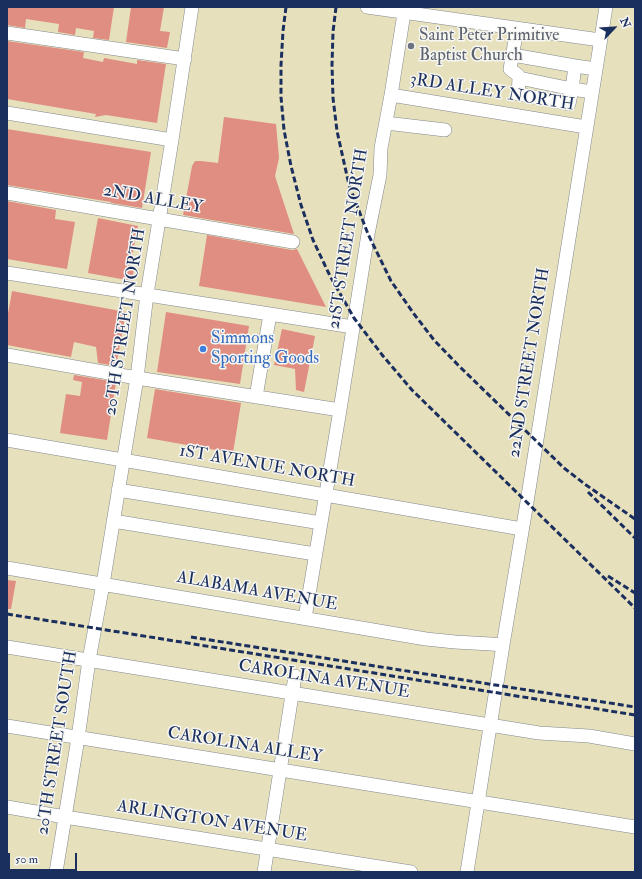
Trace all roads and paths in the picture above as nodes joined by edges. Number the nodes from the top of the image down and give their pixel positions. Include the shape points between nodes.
1 (192, 7) edge
2 (367, 7) edge
3 (606, 7) edge
4 (404, 10) edge
5 (517, 28) junction
6 (7, 33) edge
7 (600, 40) junction
8 (513, 55) junction
9 (185, 59) junction
10 (575, 66) junction
11 (596, 69) junction
12 (519, 78) junction
13 (572, 89) junction
14 (592, 92) junction
15 (391, 95) junction
16 (7, 113) edge
17 (386, 123) junction
18 (586, 127) junction
19 (445, 130) dead end
20 (172, 140) junction
21 (7, 193) edge
22 (160, 219) junction
23 (293, 242) dead end
24 (7, 273) edge
25 (148, 294) junction
26 (270, 314) junction
27 (353, 327) junction
28 (7, 355) edge
29 (137, 378) junction
30 (256, 397) junction
31 (340, 410) junction
32 (7, 440) edge
33 (123, 460) junction
34 (118, 490) junction
35 (325, 495) junction
36 (113, 521) junction
37 (320, 523) junction
38 (522, 529) junction
39 (315, 554) junction
40 (7, 568) edge
41 (103, 584) junction
42 (305, 618) junction
43 (92, 643) joint
44 (502, 645) junction
45 (7, 647) edge
46 (89, 660) junction
47 (295, 676) dead end
48 (292, 692) junction
49 (490, 725) junction
50 (7, 726) edge
51 (78, 738) junction
52 (635, 744) edge
53 (280, 770) junction
54 (478, 802) junction
55 (7, 807) edge
56 (65, 817) junction
57 (635, 827) edge
58 (268, 850) junction
59 (56, 872) edge
60 (264, 872) edge
61 (411, 872) edge
62 (467, 872) edge

1 - 9 street, 20TH STREET NORTH
2 - 4 street
3 - 7 street, 22ND STREET NORTH
4 - 5 street
4 - 15 street, 21ST STREET NORTH
5 - 7 street
5 - 8 street
6 - 9 street
7 - 11 street, 22ND STREET NORTH
8 - 10 street
8 - 12 street via 510,69
9 - 20 street, 20TH STREET NORTH
10 - 11 street
10 - 13 street
11 - 14 street, 22ND STREET NORTH
12 - 13 street
12 - 13 street via 518,94 568,104
13 - 14 street
14 - 18 street, 22ND STREET NORTH
15 - 17 street, 21ST STREET NORTH
15 - 18 street, 3RD ALLEY NORTH
16 - 20 street
17 - 19 street
17 - 27 street, 21ST STREET NORTH via 381,148 380,175
18 - 38 street, 22ND STREET NORTH
20 - 22 street, 20TH STREET NORTH
21 - 22 street, 2ND ALLEY
22 - 23 street, 2ND ALLEY
22 - 25 street, 20TH STREET NORTH
24 - 25 street
25 - 26 street
25 - 29 street, 20TH STREET NORTH
26 - 27 street
26 - 30 street
27 - 31 street, 21ST STREET NORTH
28 - 29 street
29 - 30 street
29 - 33 street, 20TH STREET NORTH
30 - 31 street
31 - 35 street, 21ST STREET NORTH
32 - 33 street, 1ST AVENUE NORTH
33 - 34 street, 20TH STREET NORTH
33 - 35 street, 1ST AVENUE NORTH
34 - 36 street, 20TH STREET NORTH
34 - 37 street
35 - 37 street, 21ST STREET NORTH
35 - 38 street, 1ST AVENUE NORTH
36 - 39 street
36 - 41 street, 20TH STREET NORTH
37 - 39 street, 21ST STREET NORTH
38 - 44 street, 22ND STREET NORTH
39 - 42 street, 21ST STREET NORTH
40 - 41 street, ALABAMA AVENUE
41 - 42 street, ALABAMA AVENUE
41 - 43 street, 20TH STREET NORTH
42 - 44 street, ALABAMA AVENUE via 426,639
43 - 46 street, 20TH STREET SOUTH
44 - 49 street, 22ND STREET NORTH
45 - 46 street, CAROLINA AVENUE
46 - 48 street, CAROLINA AVENUE
46 - 51 street, 20TH STREET SOUTH
47 - 48 street
48 - 49 street, CAROLINA AVENUE
48 - 53 street
49 - 52 street, CAROLINA AVENUE
49 - 54 street, 22ND STREET NORTH
50 - 51 street, CAROLINA ALLEY
51 - 53 street, CAROLINA ALLEY
51 - 56 street, 20TH STREET SOUTH
53 - 54 street, CAROLINA ALLEY
53 - 58 street
54 - 57 street, CAROLINA ALLEY
54 - 62 street, 22ND STREET NORTH
55 - 56 street, ARLINGTON AVENUE
56 - 58 street, ARLINGTON AVENUE
56 - 59 street, 20TH STREET SOUTH
58 - 60 street
58 - 61 street, ARLINGTON AVENUE

